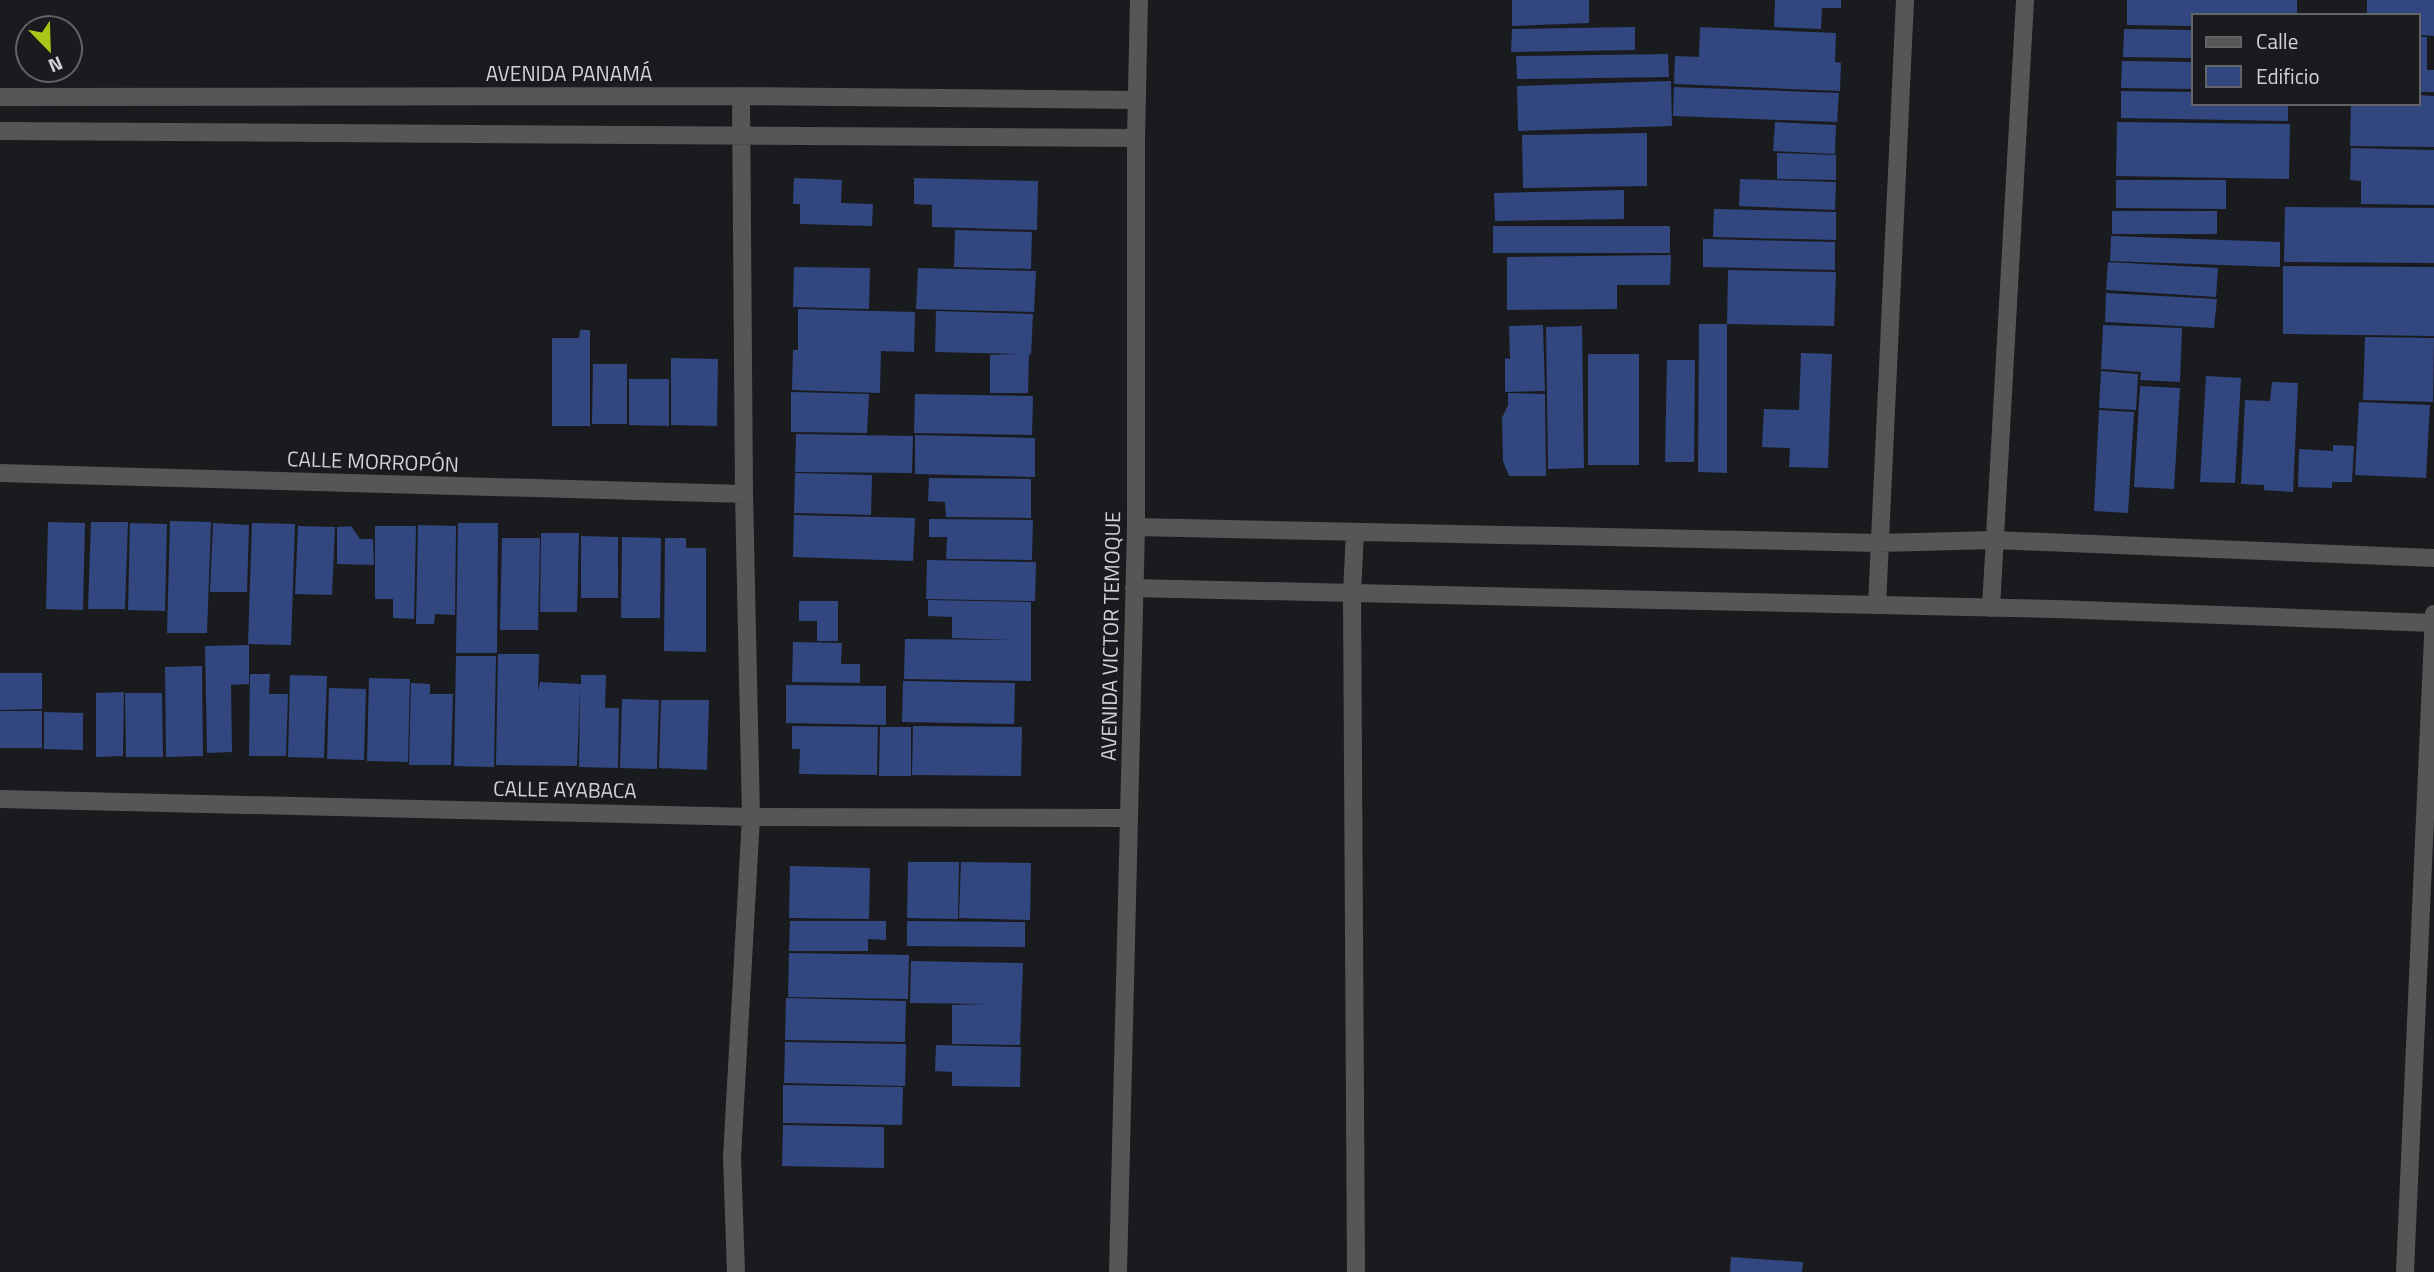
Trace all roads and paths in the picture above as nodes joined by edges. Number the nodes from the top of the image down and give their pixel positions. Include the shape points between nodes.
1 (1139, 0) edge
2 (1905, 0) edge
3 (2025, 0) edge
4 (741, 96) junction
5 (0, 97) edge
6 (1137, 100) junction
7 (0, 131) edge
8 (741, 136) junction
9 (1136, 138) junction
10 (0, 473) edge
11 (744, 494) junction
12 (1136, 527) junction
13 (1354, 531) junction
14 (1994, 540) junction
15 (1880, 543) junction
16 (2434, 558) edge
17 (1134, 588) junction
18 (1352, 593) junction
19 (1877, 605) junction
20 (1991, 608) junction
21 (2434, 614) edge
22 (2434, 622) edge
23 (0, 799) edge
24 (751, 817) junction
25 (1128, 818) junction
26 (736, 1272) edge
27 (1118, 1272) edge
28 (1356, 1272) edge
29 (2406, 1272) edge

1 - 6 street, AVENIDA VICTOR TEMOQUE
2 - 15 street
3 - 14 street
4 - 5 street, AVENIDA PANAMÁ
4 - 6 street, AVENIDA PANAMÁ
4 - 8 street
6 - 9 street, AVENIDA VICTOR TEMOQUE
7 - 8 street
8 - 9 street
8 - 11 street
9 - 12 street, AVENIDA VICTOR TEMOQUE
10 - 11 street, CALLE MORROPÓN
11 - 24 street
12 - 13 street
12 - 17 street, AVENIDA VICTOR TEMOQUE
13 - 15 street
13 - 18 street
14 - 15 street
14 - 16 street
14 - 20 street
15 - 19 street
17 - 18 street
17 - 25 street, AVENIDA VICTOR TEMOQUE
18 - 19 street
18 - 28 street
19 - 20 street
20 - 22 street
21 - 22 street
22 - 29 street
23 - 24 street, CALLE AYABACA
24 - 25 street, CALLE AYABACA
24 - 26 street via 732,1157
25 - 27 street, AVENIDA VICTOR TEMOQUE

